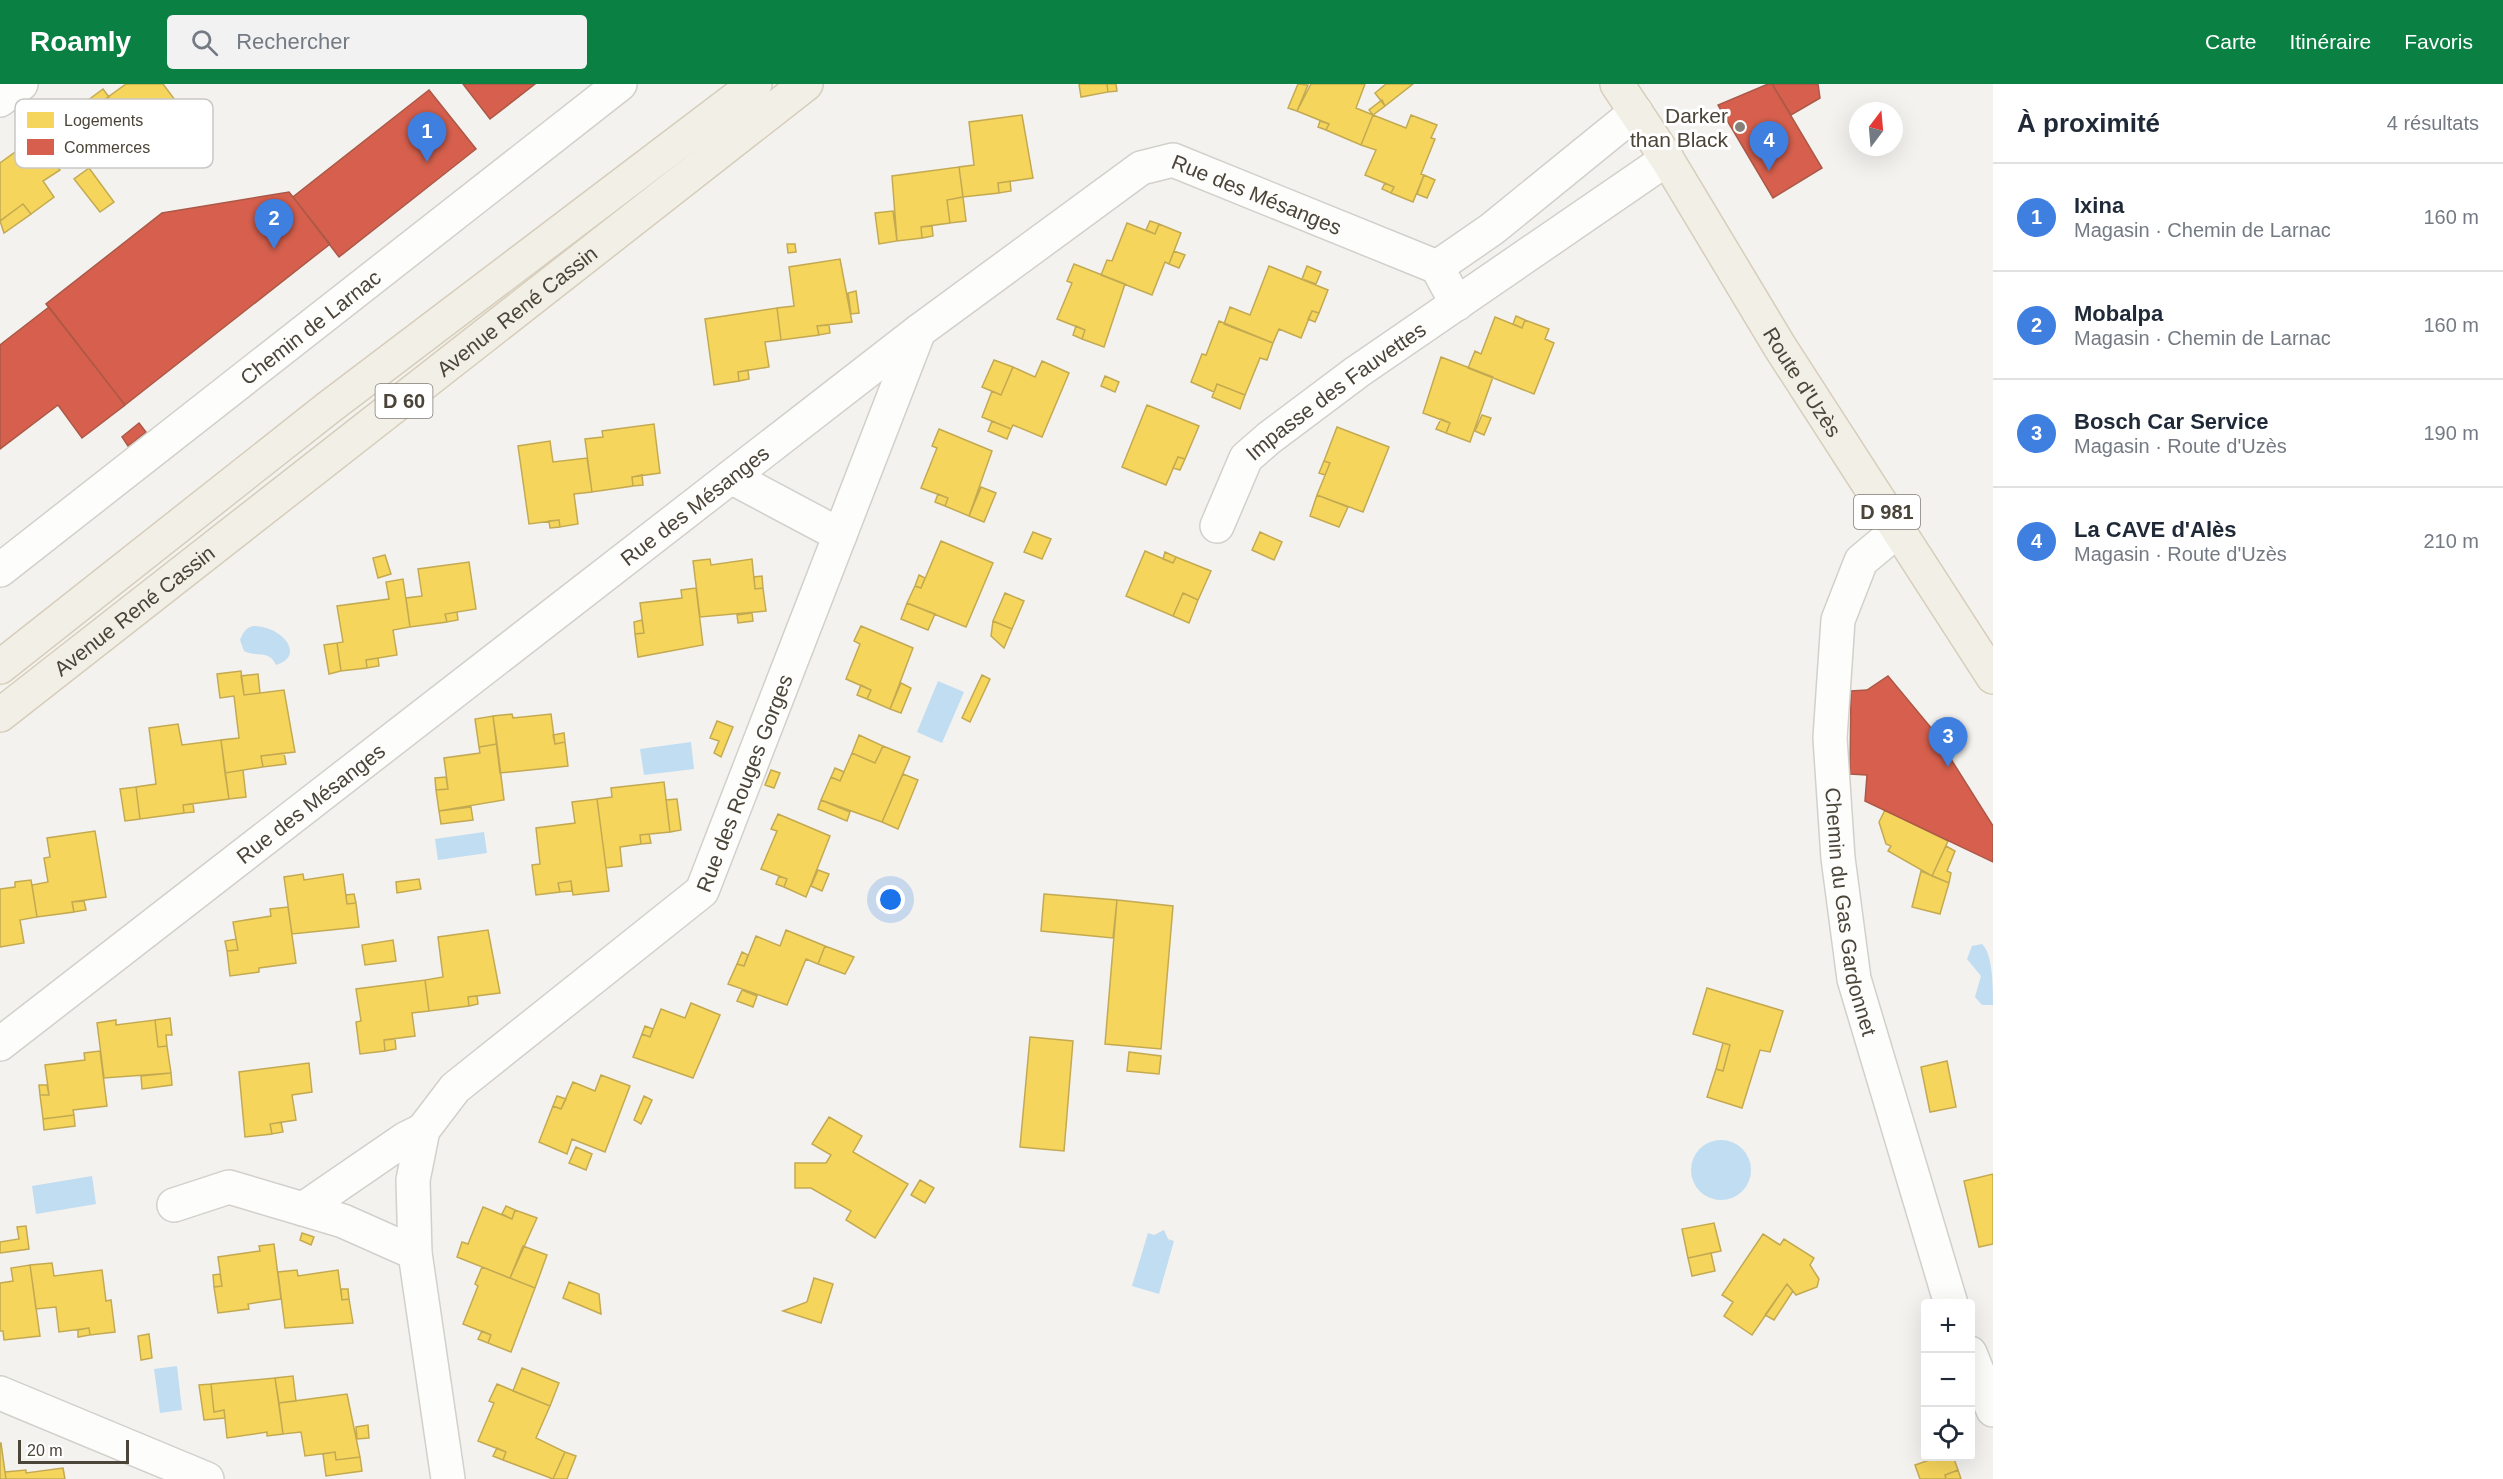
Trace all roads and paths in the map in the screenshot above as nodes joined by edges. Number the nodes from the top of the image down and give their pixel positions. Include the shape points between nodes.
1 (21, 84) edge
2 (620, 84) edge
3 (755, 84) edge
4 (806, 84) edge
5 (1617, 84) edge
6 (0, 100) edge
7 (1635, 112) junction
8 (1667, 159) junction
9 (1437, 267) junction
10 (1457, 304) junction
11 (919, 331) junction
12 (731, 477) junction
13 (1217, 526) dead end
14 (1898, 530) junction
15 (840, 535) junction
16 (0, 570) edge
17 (0, 667) edge
18 (1993, 677) edge
19 (0, 715) edge
20 (0, 1044) edge
21 (423, 1130) junction
22 (174, 1205) dead end
23 (303, 1209) junction
24 (415, 1253) junction
25 (1950, 1299) edge
26 (1975, 1363) edge
27 (0, 1393) edge
28 (1993, 1410) edge
29 (207, 1479) edge
30 (448, 1479) edge

1 - 6 street
2 - 16 street, Chemin de Larnac
3 - 17 main road, Avenue René Cassin / D 60 via 328,408
4 - 19 main road, Avenue René Cassin / D 60
5 - 7 main road, Route d'Uzès / D 981
7 - 8 main road, Route d'Uzès / D 981
7 - 9 street via 1492,229
8 - 10 street
8 - 14 main road, Route d'Uzès / D 981 via 1780,347
9 - 10 street
9 - 11 street, Rue des Mésanges via 1173,160 1141,168
10 - 13 street, Impasse des Fauvettes via 1357,372 1246,458
11 - 12 street, Rue des Mésanges
11 - 15 street, Rue des Rouges Gorges
12 - 15 street
12 - 20 street, Rue des Mésanges
14 - 18 main road, Route d'Uzès / D 981
14 - 25 street, Chemin du Gas Gardonnet via 1861,561 1838,620 1830,738 1838,858 1854,979
15 - 21 street, Rue des Rouges Gorges via 702,891 455,1088
21 - 23 street, Rue des Rouges Gorges
21 - 24 street, Rue des Rouges Gorges via 413,1180
22 - 23 street via 229,1186
23 - 24 street via 343,1221
24 - 30 street, Rue des Rouges Gorges
26 - 28 street
27 - 29 street

